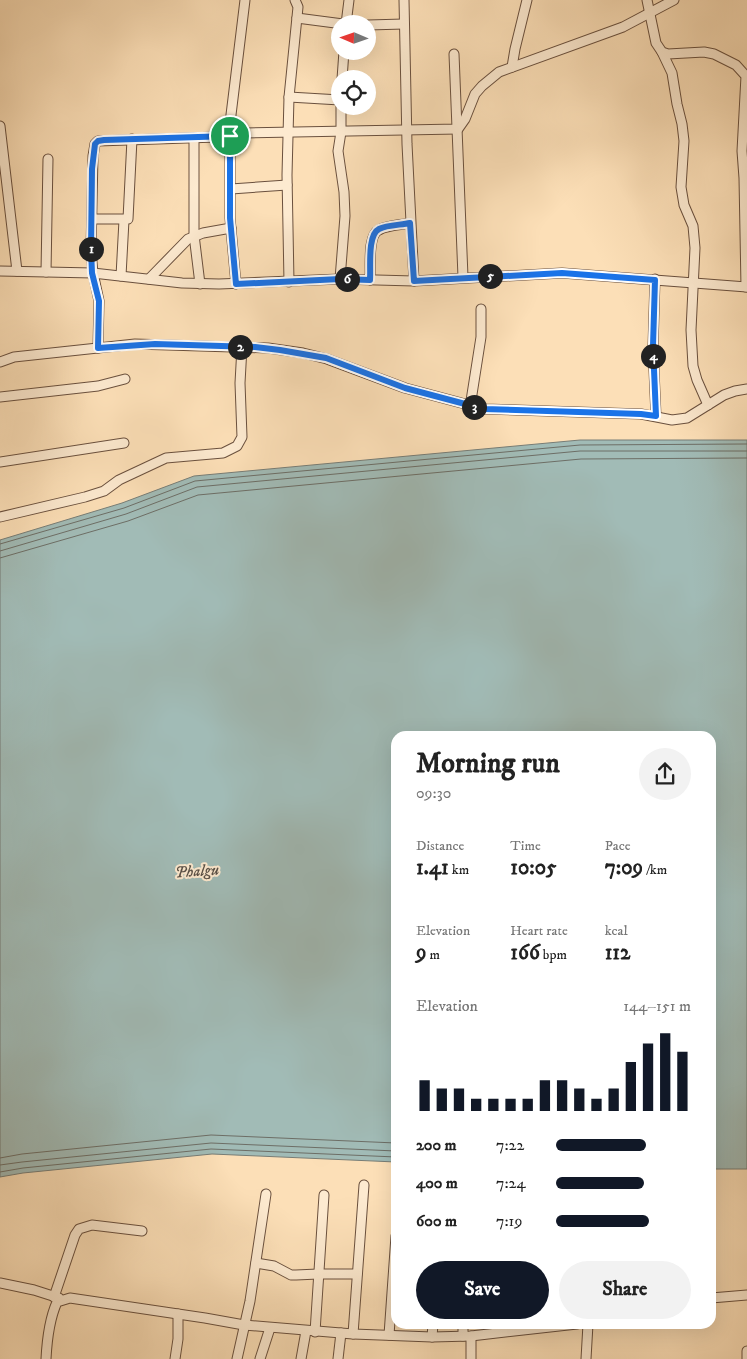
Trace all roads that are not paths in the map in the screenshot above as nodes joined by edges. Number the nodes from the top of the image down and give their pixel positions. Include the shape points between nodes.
1 (245, 0) edge
2 (295, 0) edge
3 (349, 0) edge
4 (404, 0) edge
5 (528, 0) edge
6 (647, 0) edge
7 (674, 0) edge
8 (650, 13) junction
9 (346, 15) edge
10 (297, 18) junction
11 (331, 22) edge
12 (404, 24) junction
13 (376, 25) edge
14 (662, 52) junction
15 (454, 54) dead end
16 (512, 67) junction
17 (746, 83) edge
18 (289, 97) junction
19 (331, 99) edge
20 (341, 115) edge
21 (0, 126) edge
22 (458, 129) junction
23 (406, 130) junction
24 (341, 132) junction
25 (288, 133) junction
26 (230, 136) junction
27 (194, 138) junction
28 (132, 139) junction
29 (1, 142) edge
30 (48, 159) dead end
31 (2, 161) edge
32 (287, 186) junction
33 (231, 188) junction
34 (92, 219) junction
35 (124, 220) junction
36 (410, 223) junction
37 (232, 228) junction
38 (194, 236) junction
39 (0, 271) edge
40 (17, 271) junction
41 (46, 272) junction
42 (92, 273) junction
43 (121, 276) junction
44 (463, 277) junction
45 (149, 279) junction
46 (340, 279) junction
47 (370, 280) junction
48 (655, 280) junction
49 (414, 281) junction
50 (289, 282) junction
51 (692, 282) junction
52 (200, 284) junction
53 (236, 284) junction
54 (746, 287) edge
55 (481, 309) dead end
56 (242, 347) junction
57 (98, 348) junction
58 (1, 360) edge
59 (125, 379) dead end
60 (747, 388) edge
61 (0, 397) edge
62 (470, 406) junction
63 (708, 406) junction
64 (656, 416) junction
65 (124, 443) dead end
66 (0, 462) edge
67 (0, 517) edge
68 (364, 1185) dead end
69 (266, 1194) dead end
70 (324, 1195) dead end
71 (142, 1231) dead end
72 (256, 1263) junction
73 (318, 1274) junction
74 (358, 1274) junction
75 (0, 1283) edge
76 (747, 1295) edge
77 (58, 1298) junction
78 (716, 1298) edge
79 (391, 1307) edge
80 (178, 1314) junction
81 (244, 1325) junction
82 (270, 1328) junction
83 (432, 1329) edge
84 (465, 1329) edge
85 (508, 1329) edge
86 (588, 1329) edge
87 (310, 1331) junction
88 (341, 1334) junction
89 (353, 1334) junction
90 (389, 1335) junction
91 (467, 1336) junction
92 (432, 1337) junction
93 (747, 1351) edge
94 (46, 1359) edge
95 (175, 1359) edge
96 (237, 1359) edge
97 (260, 1359) edge
98 (301, 1359) edge
99 (338, 1359) edge
100 (471, 1359) edge
101 (586, 1359) edge
102 (747, 1359) edge

1 - 26 street
2 - 10 street via 298,4
3 - 9 street
4 - 12 street
5 - 16 street
6 - 8 street
7 - 8 street
8 - 14 street via 656,43
8 - 16 street via 623,27
10 - 11 street
10 - 18 street
12 - 13 street
12 - 23 street
14 - 17 street via 704,52 720,57 741,69
14 - 51 street via 672,72 682,124 681,187 695,235
15 - 22 street
16 - 22 street via 499,72 475,94
17 - 54 street via 742,151
18 - 19 street
18 - 25 street
20 - 24 street
21 - 29 street
22 - 23 street
22 - 44 street
23 - 24 street
23 - 36 street
24 - 25 street
24 - 46 street via 338,150 344,216
25 - 26 street
25 - 32 street
26 - 27 street
26 - 33 street
27 - 28 street
27 - 38 street
28 - 34 street via 104,140 95,144
28 - 35 street via 129,214
29 - 31 street
30 - 41 street
31 - 40 street
32 - 33 street
32 - 50 street
33 - 37 street
34 - 35 street
34 - 42 street
35 - 43 street
36 - 47 street via 375,232 371,242
36 - 49 street
37 - 38 street
37 - 53 street
38 - 45 street
38 - 52 street
39 - 40 street
40 - 41 street
41 - 42 street
42 - 43 street
42 - 57 street via 99,301
43 - 45 street
44 - 48 street via 562,273
44 - 49 street
45 - 52 street
46 - 47 street
46 - 50 street
47 - 49 street
48 - 51 street
48 - 64 street
50 - 53 street
51 - 54 street
51 - 63 street via 693,366
52 - 53 street
55 - 62 street
56 - 57 street via 155,344
56 - 62 street via 280,350 336,361 393,384
56 - 67 street via 242,437 232,450 223,454 166,458 119,480 104,491
57 - 58 street
59 - 61 street via 90,387
60 - 63 street via 729,393
62 - 64 street via 496,410
63 - 64 street via 679,420
65 - 66 street
68 - 74 street
69 - 72 street
70 - 73 street
71 - 77 street via 92,1225 79,1229
72 - 73 street via 274,1266 291,1275
72 - 81 street
73 - 74 street
73 - 87 street
74 - 89 street
75 - 77 street
76 - 78 street
77 - 80 street
77 - 94 street via 51,1318
79 - 90 street
80 - 81 street
80 - 95 street
81 - 82 street
81 - 96 street
82 - 87 street
82 - 97 street
83 - 92 street
84 - 91 street
85 - 91 street
86 - 101 street
87 - 88 street
87 - 98 street
88 - 89 street
88 - 99 street
89 - 90 street
90 - 92 street
91 - 92 street
91 - 100 street
93 - 102 street

